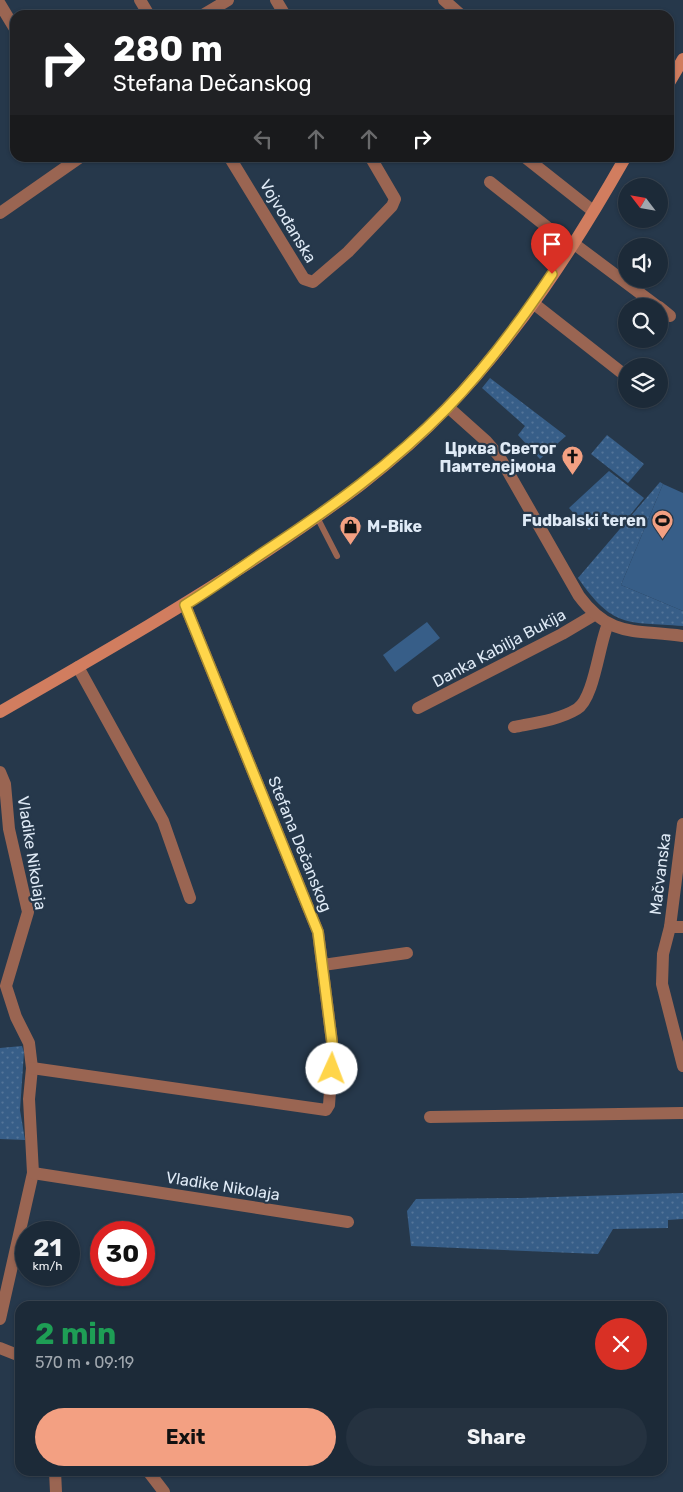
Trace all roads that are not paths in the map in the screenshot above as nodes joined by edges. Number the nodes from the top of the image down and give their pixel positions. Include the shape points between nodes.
1 (228, 0) edge
2 (444, 0) edge
3 (0, 4) edge
4 (211, 10) edge
5 (455, 10) edge
6 (10, 21) edge
7 (683, 59) edge
8 (674, 74) edge
9 (73, 162) edge
10 (232, 162) edge
11 (373, 162) edge
12 (531, 162) edge
13 (623, 162) edge
14 (490, 182) dead end
15 (593, 210) junction
16 (1, 211) edge
17 (572, 244) junction
18 (646, 298) edge
19 (533, 303) junction
20 (618, 370) edge
21 (448, 407) junction
22 (317, 517) junction
23 (337, 556) dead end
24 (185, 605) junction
25 (594, 615) junction
26 (608, 624) junction
27 (683, 636) edge
28 (78, 667) junction
29 (418, 708) dead end
30 (0, 712) edge
31 (514, 727) dead end
32 (0, 772) edge
33 (683, 824) edge
34 (190, 898) dead end
35 (670, 927) junction
36 (683, 927) edge
37 (407, 953) dead end
38 (323, 965) junction
39 (683, 1066) edge
40 (32, 1068) junction
41 (683, 1113) edge
42 (430, 1117) dead end
43 (33, 1173) junction
44 (348, 1222) dead end
45 (0, 1319) edge
46 (0, 1348) edge
47 (15, 1354) edge
48 (55, 1476) edge
49 (152, 1476) edge
50 (56, 1492) edge
51 (164, 1492) edge

1 - 4 street
2 - 5 street
3 - 6 street
7 - 8 main road
9 - 16 street
10 - 11 street, Vojvođanska via 304,279 313,282 384,216 394,199
12 - 15 street
13 - 15 main road
14 - 17 street
15 - 17 main road
17 - 18 street
17 - 19 main road
19 - 20 street
19 - 21 main road
21 - 22 main road via 386,465
21 - 25 street, Danka Kabilja Bukija via 499,456 579,596
22 - 23 lane
22 - 24 main road
24 - 28 main road
24 - 38 street, Stefana Dečanskog via 318,932
25 - 26 street, Danka Kabilja Bukija
25 - 29 street, Danka Kabilja Bukija
26 - 27 street, Danka Kabilja Bukija via 628,631
26 - 31 street via 582,705 552,718
28 - 30 main road
28 - 34 street via 163,821
32 - 40 street, Vladike Nikolaja via 5,784 8,830 28,912 6,986 28,1043
33 - 35 street, Mačvanska
35 - 36 street, Mačvanska
35 - 39 street, Mačvanska via 663,954 662,984
37 - 38 street
38 - 40 street, Stefana Dečanskog via 333,1050 329,1106 326,1110
40 - 43 street, Vladike Nikolaja via 29,1099
41 - 42 street
43 - 44 street, Vladike Nikolaja
43 - 45 street, Vladike Nikolaja
46 - 47 street
48 - 50 street
49 - 51 street

